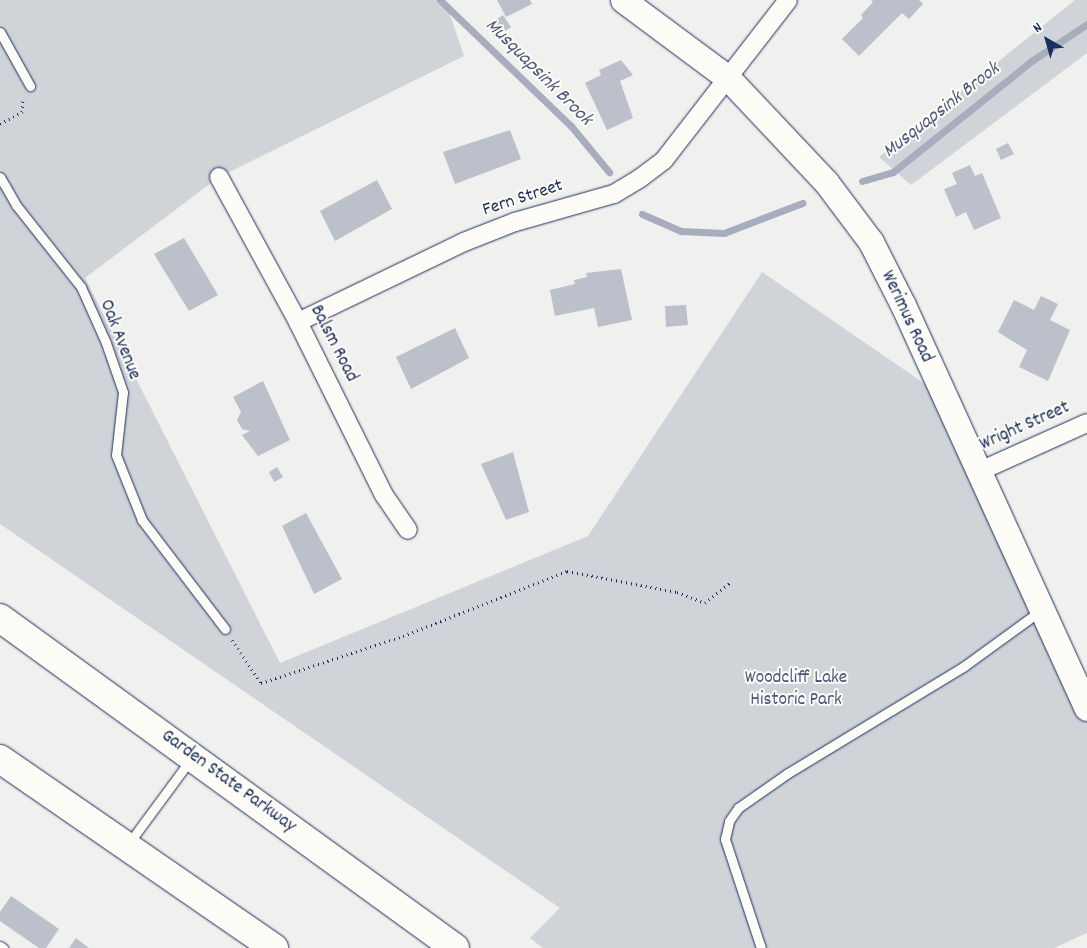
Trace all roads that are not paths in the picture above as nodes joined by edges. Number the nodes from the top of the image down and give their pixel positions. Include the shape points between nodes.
1 (624, 0) edge
2 (788, 0) edge
3 (0, 32) edge
4 (728, 78) junction
5 (30, 86) road end
6 (0, 177) edge
7 (219, 177) dead end
8 (298, 322) junction
9 (1087, 423) edge
10 (980, 470) junction
11 (408, 530) dead end
12 (1042, 609) junction
13 (0, 618) edge
14 (225, 629) road end
15 (1087, 708) edge
16 (192, 757) junction
17 (0, 759) edge
18 (127, 845) junction
19 (274, 948) edge
20 (455, 948) edge
21 (761, 948) edge

1 - 4 main road, Werimus Road
2 - 4 street, Fern Street
3 - 5 lane
4 - 8 street, Fern Street via 664,160 614,194 515,222 464,242
4 - 10 main road, Werimus Road via 806,160 871,242
6 - 14 lane, Oak Avenue via 16,205 81,287 106,343 123,392 116,455 142,520
7 - 8 street, Balsm Road
8 - 11 street, Balsm Road via 384,495
9 - 10 street, Wright Street
10 - 12 main road, Werimus Road
12 - 15 main road, Werimus Road
12 - 21 lane via 963,667 738,808 729,820 725,839
13 - 16 highway, Garden State Parkway
16 - 18 lane
16 - 20 highway, Garden State Parkway
17 - 18 highway
18 - 19 highway

